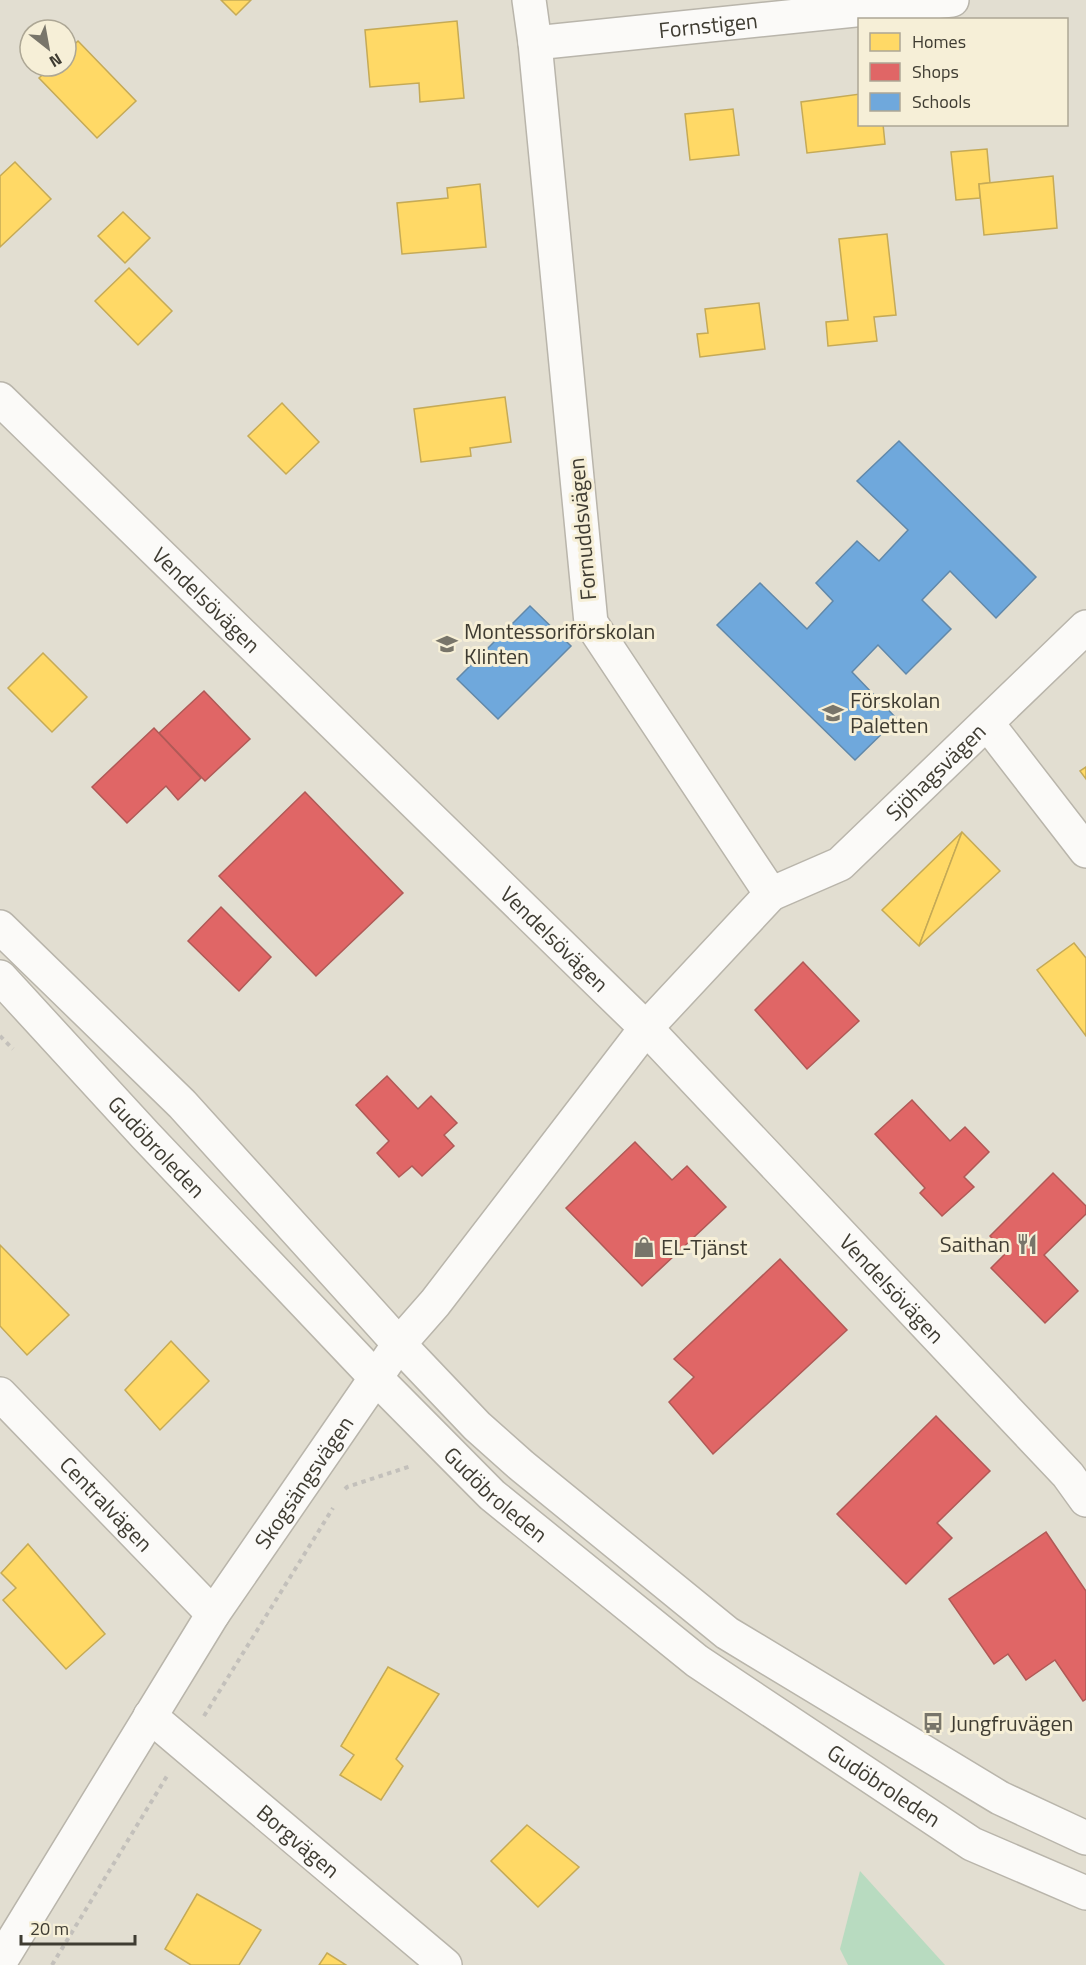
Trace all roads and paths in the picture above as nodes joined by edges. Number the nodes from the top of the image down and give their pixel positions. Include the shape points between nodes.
1 (529, 0) edge
2 (952, 0) edge
3 (535, 43) junction
4 (0, 399) edge
5 (1086, 627) edge
6 (987, 723) junction
7 (1086, 851) edge
8 (771, 894) junction
9 (0, 927) edge
10 (0, 977) edge
11 (646, 1028) junction
12 (399, 1344) junction
13 (375, 1377) junction
14 (0, 1394) edge
15 (420, 1463) dead end
16 (341, 1497) dead end
17 (1086, 1500) edge
18 (334, 1507) dead end
19 (213, 1614) junction
20 (150, 1716) junction
21 (185, 1745) junction
22 (1086, 1839) edge
23 (1086, 1893) edge
24 (0, 1962) edge
25 (52, 1965) edge
26 (446, 1965) edge

1 - 3 street, Fornuddsvägen
2 - 3 street, Fornstigen
3 - 8 street, Fornuddsvägen via 591,623
4 - 11 street, Vendelsövägen
5 - 6 street, Sjöhagsvägen
6 - 7 street
6 - 8 street, Sjöhagsvägen via 840,864
8 - 11 street
9 - 12 street, Gudöbroleden via 182,1104
10 - 13 street, Gudöbroleden
11 - 12 street, Skogsängsvägen via 435,1303
11 - 17 street, Vendelsövägen via 1068,1475
12 - 13 street, Skogsängsvägen
12 - 22 street, Gudöbroleden via 477,1426 522,1466 727,1633 1000,1798
13 - 19 street, Skogsängsvägen
13 - 23 street, Gudöbroleden via 492,1495 697,1662 972,1844
14 - 19 street, Centralvägen
15 - 16 path via 347,1487
18 - 21 path
19 - 20 street, Skogsängsvägen
20 - 21 street, Borgvägen
20 - 24 street, Skogsängsvägen
21 - 25 path
21 - 26 street, Borgvägen

